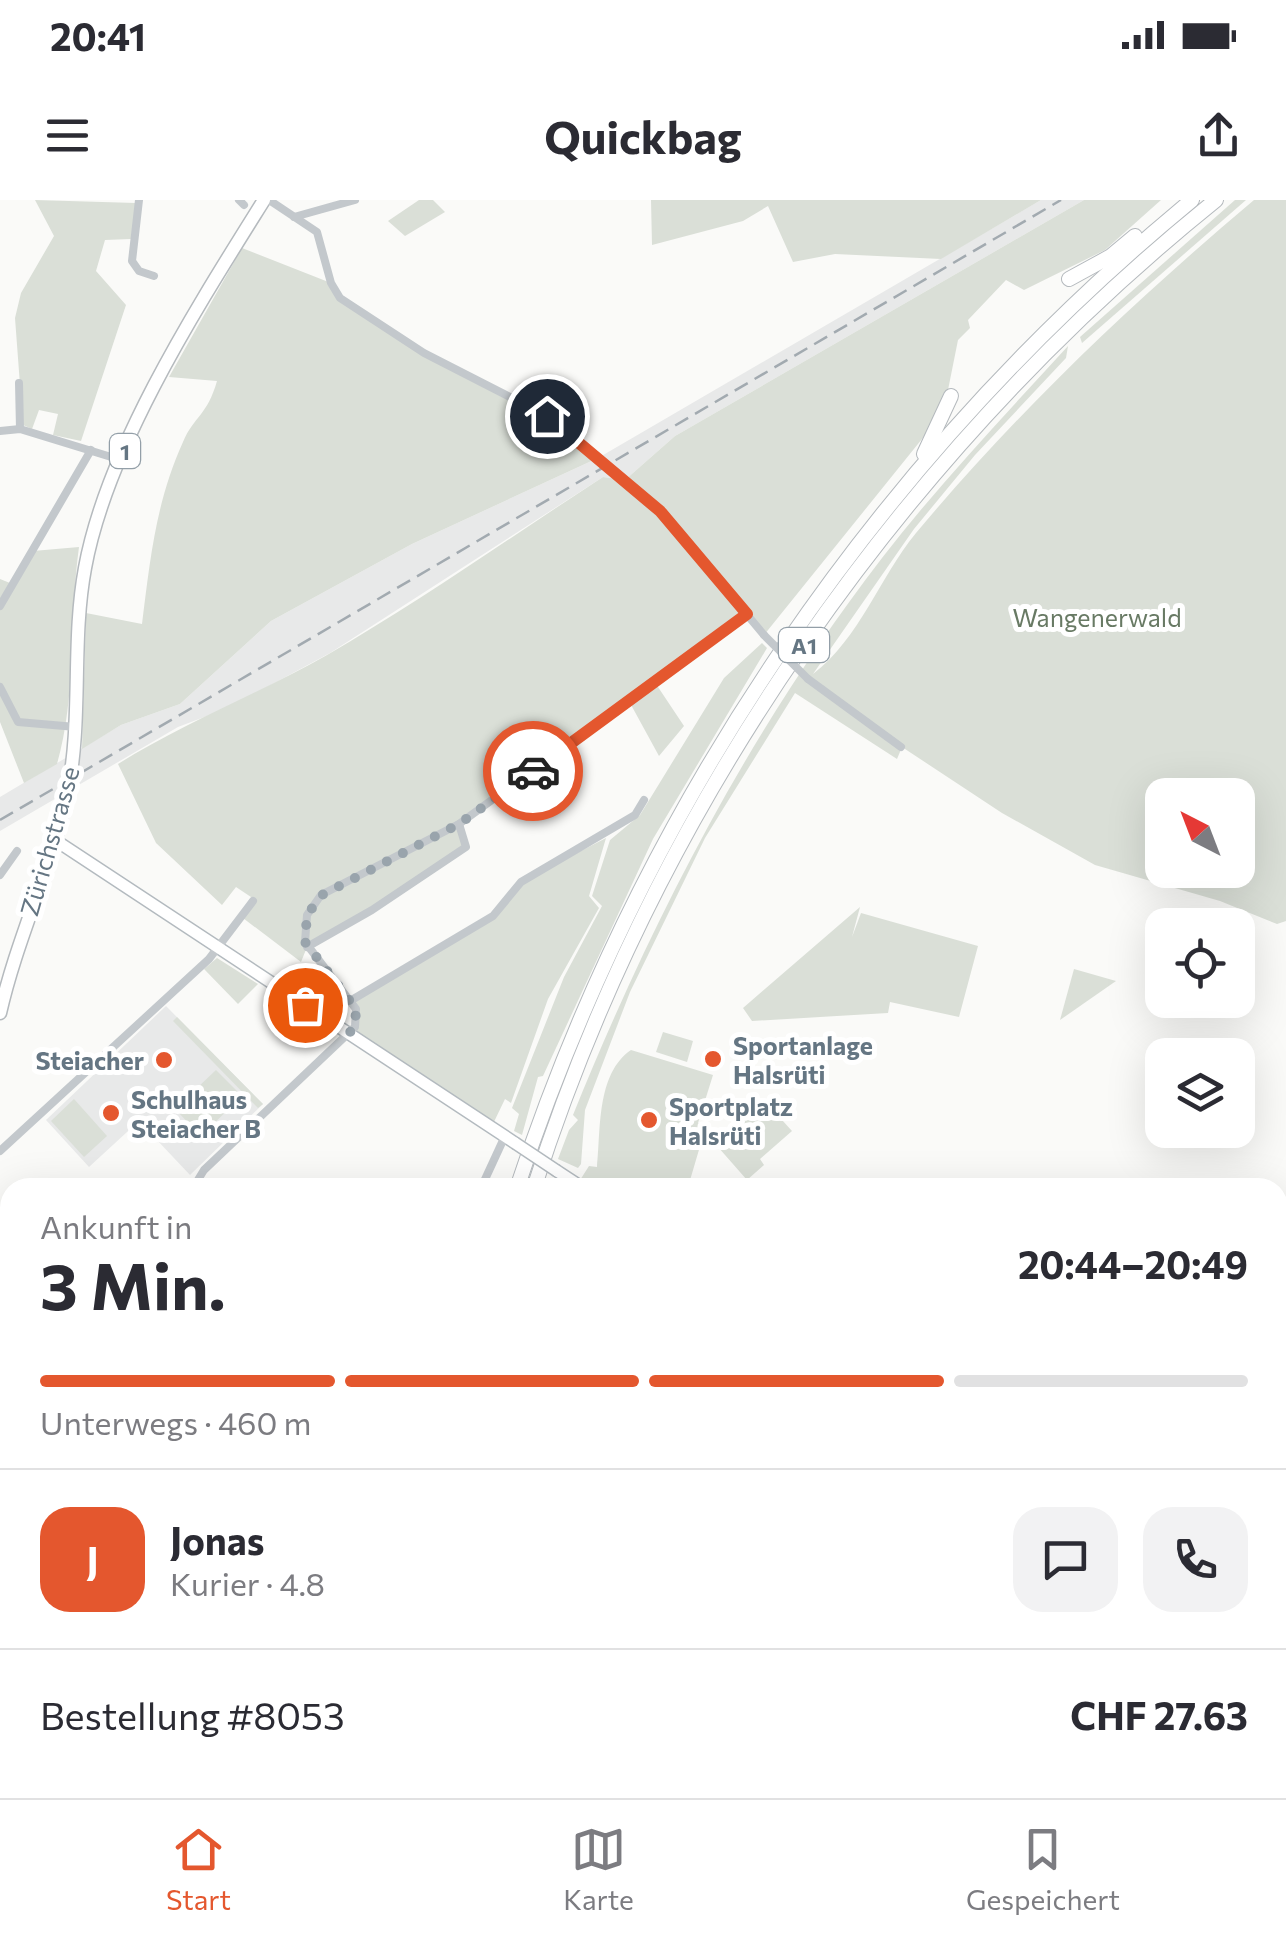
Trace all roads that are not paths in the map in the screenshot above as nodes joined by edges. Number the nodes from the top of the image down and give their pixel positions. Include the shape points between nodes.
1 (139, 200) edge
2 (266, 200) edge
3 (355, 200) edge
4 (1178, 200) edge
5 (1192, 200) edge
6 (1216, 200) edge
7 (294, 217) junction
8 (154, 276) dead end
9 (1069, 279) dead end
10 (19, 383) dead end
11 (952, 396) dead end
12 (20, 429) junction
13 (0, 431) edge
14 (91, 450) junction
15 (121, 460) junction
16 (911, 478) junction
17 (0, 606) edge
18 (747, 614) junction
19 (0, 687) edge
20 (76, 727) junction
21 (901, 747) dead end
22 (644, 800) dead end
23 (459, 824) junction
24 (54, 840) junction
25 (17, 851) dead end
26 (0, 875) edge
27 (253, 901) dead end
28 (306, 947) junction
29 (219, 948) junction
30 (6, 964) edge
31 (350, 1001) junction
32 (0, 1012) edge
33 (349, 1033) junction
34 (510, 1140) junction
35 (0, 1151) edge
36 (199, 1178) edge
37 (487, 1178) edge
38 (521, 1178) edge
39 (538, 1178) edge
40 (568, 1178) edge

1 - 8 street via 132,261
2 - 7 street
2 - 15 main road, 1 via 182,340
3 - 7 street
4 - 9 highway via 1111,256
5 - 16 highway, A1 via 1059,318
6 - 39 highway, A1 via 1001,400 902,514 808,640 722,774 653,900 582,1058
7 - 18 street via 319,236 331,283 346,302 424,352 547,416 660,511
10 - 12 street
11 - 16 highway, A1
12 - 13 street
12 - 14 street
14 - 15 street
14 - 17 street
15 - 20 main road, 1 via 84,571
16 - 38 highway, A1 via 794,631 679,816 589,998
18 - 21 street, bridge via 808,679
18 - 23 street
19 - 20 street via 18,722
20 - 24 main road, Zürichstrasse / 1
22 - 31 street via 635,815 520,882 493,916
23 - 28 street via 322,895 307,915
23 - 28 street via 466,847
24 - 29 street
24 - 30 main road, Zürichstrasse / 1
25 - 26 street
27 - 29 street
28 - 31 street
29 - 33 street
29 - 35 street
30 - 32 main road, Zürichstrasse / 1
31 - 33 street via 358,1018
33 - 34 street
33 - 36 street
34 - 37 street
34 - 40 street, bridge

